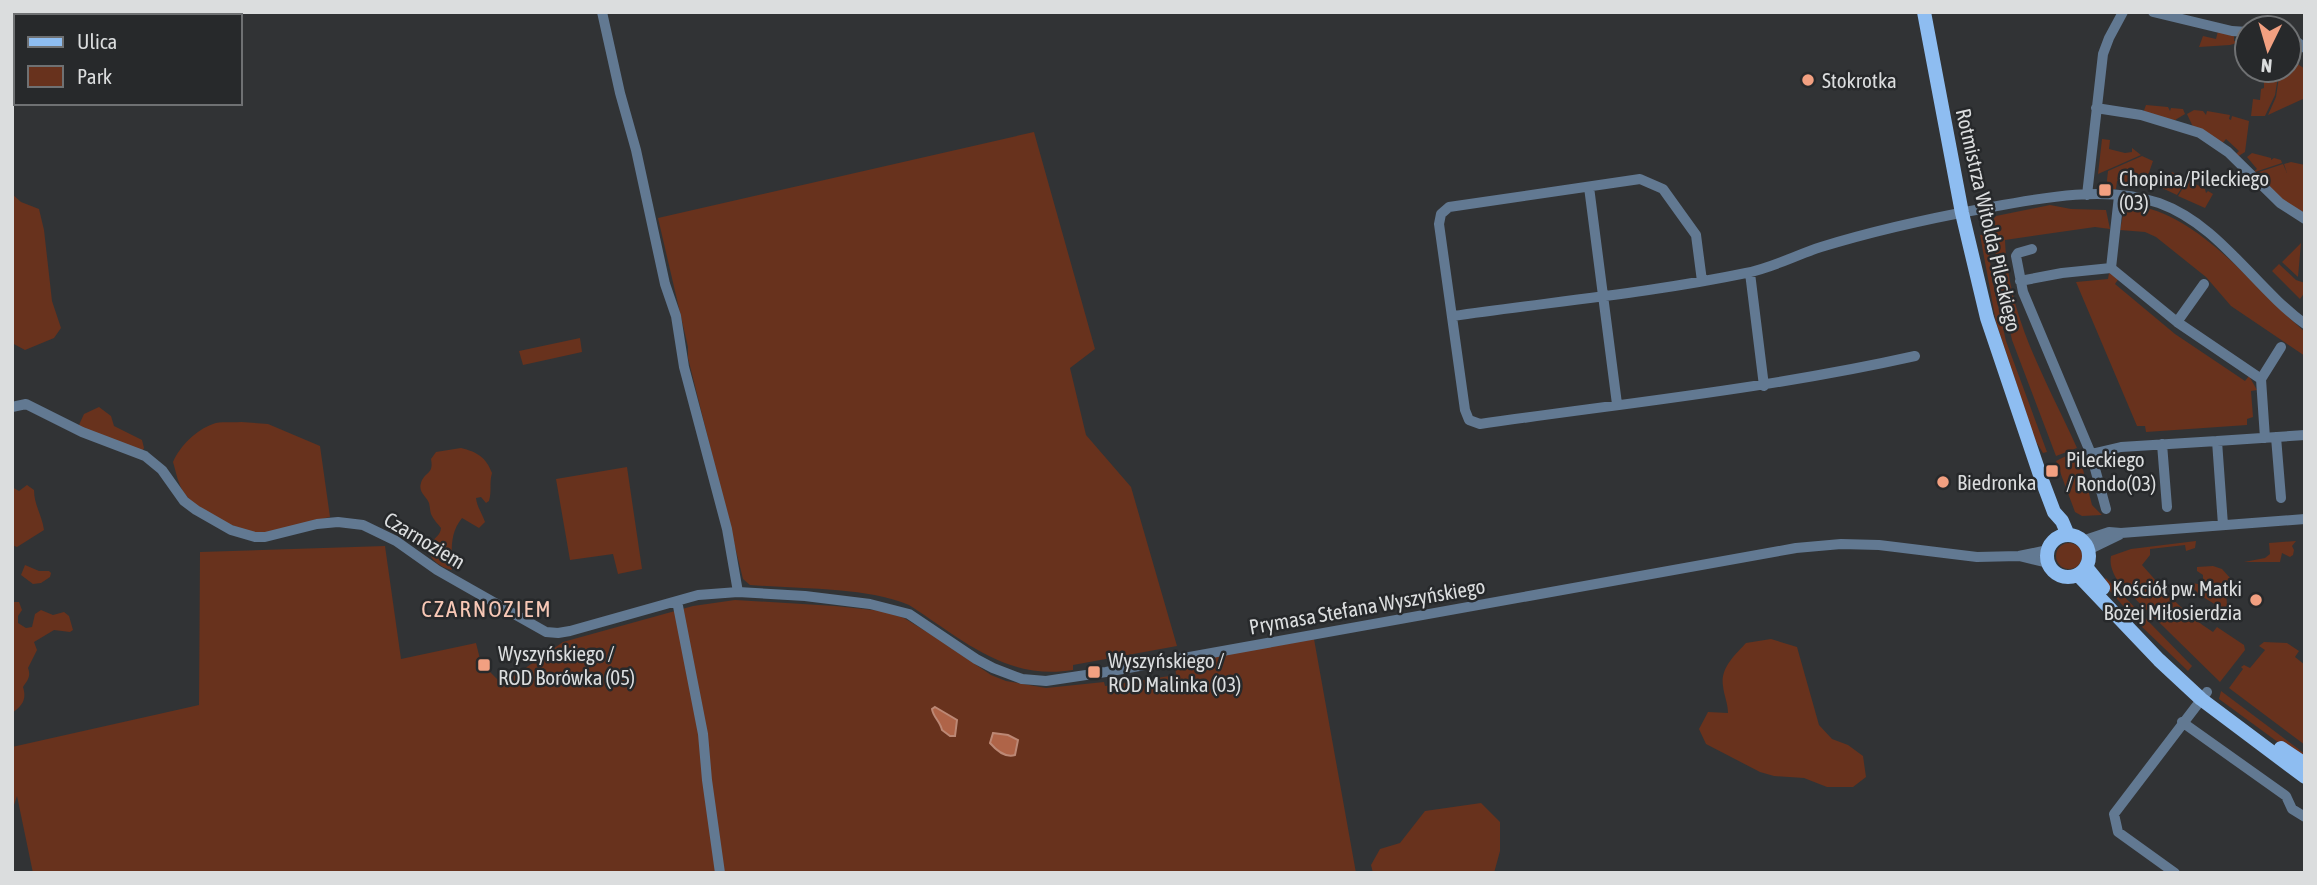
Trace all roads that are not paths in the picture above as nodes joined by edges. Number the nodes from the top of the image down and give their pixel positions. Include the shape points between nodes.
1 (602, 12) edge
2 (1924, 12) edge
3 (2123, 12) edge
4 (2153, 12) edge
5 (2233, 31) edge
6 (2096, 108) junction
7 (1588, 187) junction
8 (2087, 195) junction
9 (2119, 196) junction
10 (1962, 213) junction
11 (2305, 219) edge
12 (2032, 249) dead end
13 (2111, 268) junction
14 (1749, 273) junction
15 (1702, 281) junction
16 (2020, 282) junction
17 (2204, 284) dead end
18 (1602, 295) junction
19 (1452, 316) junction
20 (2177, 322) junction
21 (2305, 324) edge
22 (2281, 347) dead end
23 (1915, 356) dead end
24 (2261, 379) junction
25 (1765, 386) junction
26 (1618, 404) junction
27 (12, 407) edge
28 (2305, 435) edge
29 (2270, 437) junction
30 (2217, 441) junction
31 (2162, 444) junction
32 (2091, 454) junction
33 (2281, 499) dead end
34 (2167, 507) dead end
35 (2106, 509) dead end
36 (2305, 519) edge
37 (2223, 525) junction
38 (2085, 545) junction
39 (2056, 546) junction
40 (2082, 571) junction
41 (738, 592) junction
42 (677, 601) junction
43 (2204, 695) junction
44 (2182, 722) junction
45 (2305, 764) edge
46 (2305, 777) edge
47 (2305, 817) edge
48 (720, 873) edge
49 (2175, 873) edge

1 - 41 street via 684,367 727,529
2 - 10 main road, Rotmistrza Witolda Pileckiego
3 - 6 street via 2103,54
4 - 5 street
6 - 8 street
6 - 11 street via 2141,115 2200,133
7 - 15 street via 1640,179 1663,189 1696,235
7 - 18 street
7 - 19 street via 1449,207 1441,214
8 - 9 street
8 - 10 street
9 - 13 street
9 - 21 street via 2159,203 2203,227
10 - 14 street via 1822,247
10 - 39 main road, Rotmistrza Witolda Pileckiego via 1987,318 2054,512
12 - 16 street via 2016,256
13 - 16 street
13 - 20 street
14 - 15 street
14 - 25 street
15 - 18 street
16 - 32 street
17 - 20 street
18 - 19 street
18 - 26 street
19 - 26 street via 1469,420 1480,424
20 - 24 street
22 - 24 street
23 - 25 street
24 - 29 street
25 - 26 street
27 - 42 street, Czarnoziem via 26,404 145,456 162,470 184,501 232,530 265,537 324,523 362,525 546,632 570,631
28 - 29 street
29 - 30 street
29 - 33 street
30 - 31 street
30 - 37 street
31 - 32 street
31 - 34 street
32 - 35 street
36 - 37 street
37 - 38 street via 2121,533
38 - 39 main road
38 - 40 main road
39 - 40 main road via 2052,569 2064,577
39 - 41 street, Prymasa Stefana Wyszyńskiego via 2019,556 1977,557 1879,545 1796,548 1046,681 1021,679 993,668 909,614 805,596
40 - 43 main road via 2159,660
41 - 42 street, Czarnoziem
42 - 48 street via 703,734
43 - 44 street
43 - 45 main road
43 - 46 main road
44 - 47 street via 2286,796 2292,809
44 - 49 street via 2114,814 2118,832

